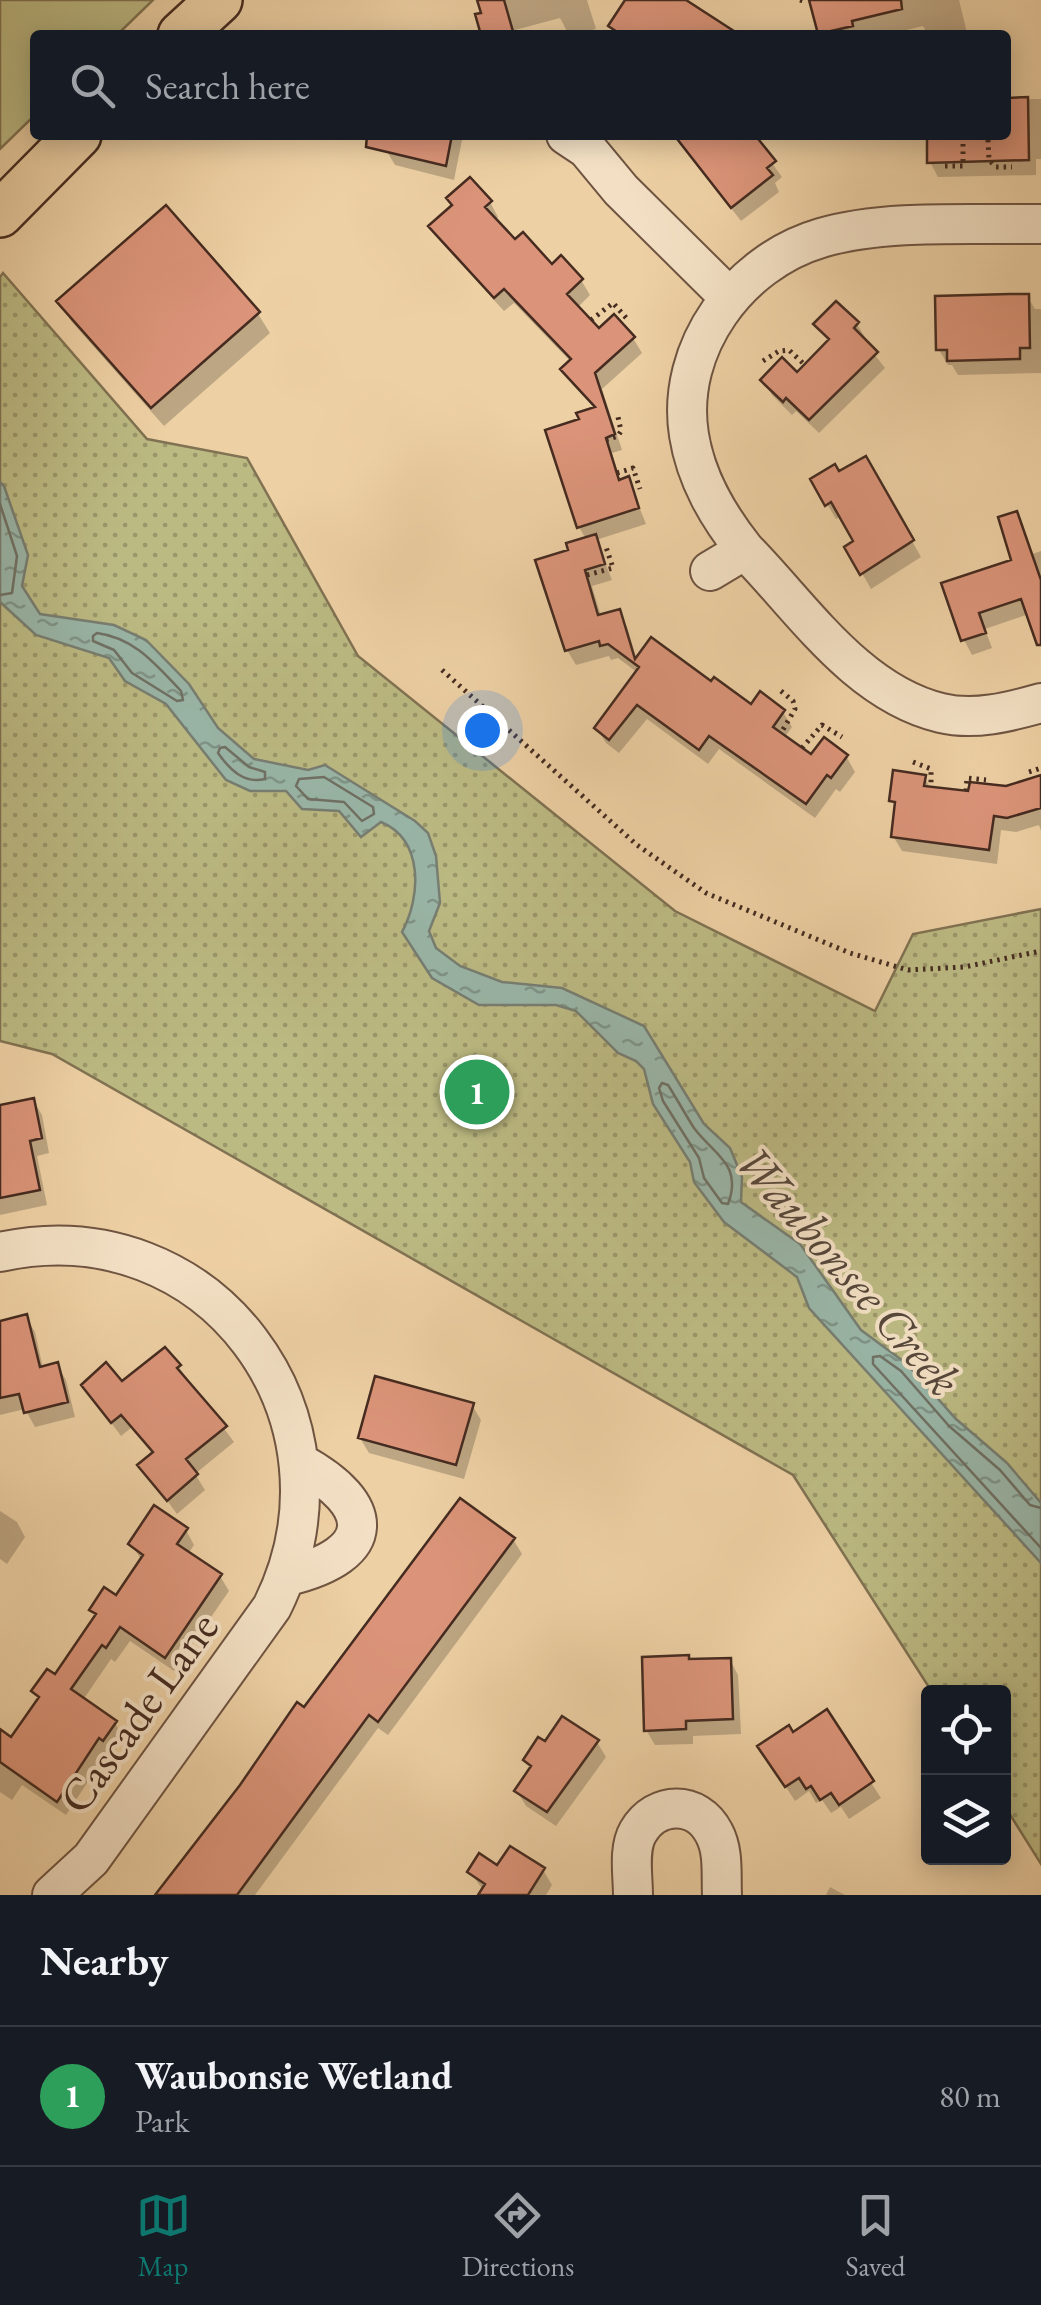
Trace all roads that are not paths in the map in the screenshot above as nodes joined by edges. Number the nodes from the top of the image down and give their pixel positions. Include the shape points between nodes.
1 (219, 0) edge
2 (186, 30) edge
3 (73, 140) edge
4 (574, 140) edge
5 (0, 214) edge
6 (1041, 224) edge
7 (730, 298) junction
8 (745, 550) junction
9 (710, 571) dead end
10 (1041, 704) edge
11 (0, 1252) edge
12 (300, 1463) junction
13 (288, 1576) junction
14 (52, 1895) edge
15 (633, 1895) edge
16 (722, 1895) edge

1 - 2 main road
3 - 5 main road
4 - 7 street
6 - 7 street via 834,234 774,258
7 - 8 street via 693,370 688,422 708,496
8 - 9 street
8 - 10 street via 857,667 898,696 942,713 990,716
11 - 12 street, Cascade Lane via 96,1249 182,1280 252,1340 275,1378
12 - 13 street, Cascade Lane
12 - 13 street via 344,1494 354,1508 356,1539 333,1561
13 - 14 street, Cascade Lane via 246,1648 90,1858
15 - 16 street via 636,1834 671,1807 704,1818 714,1833

